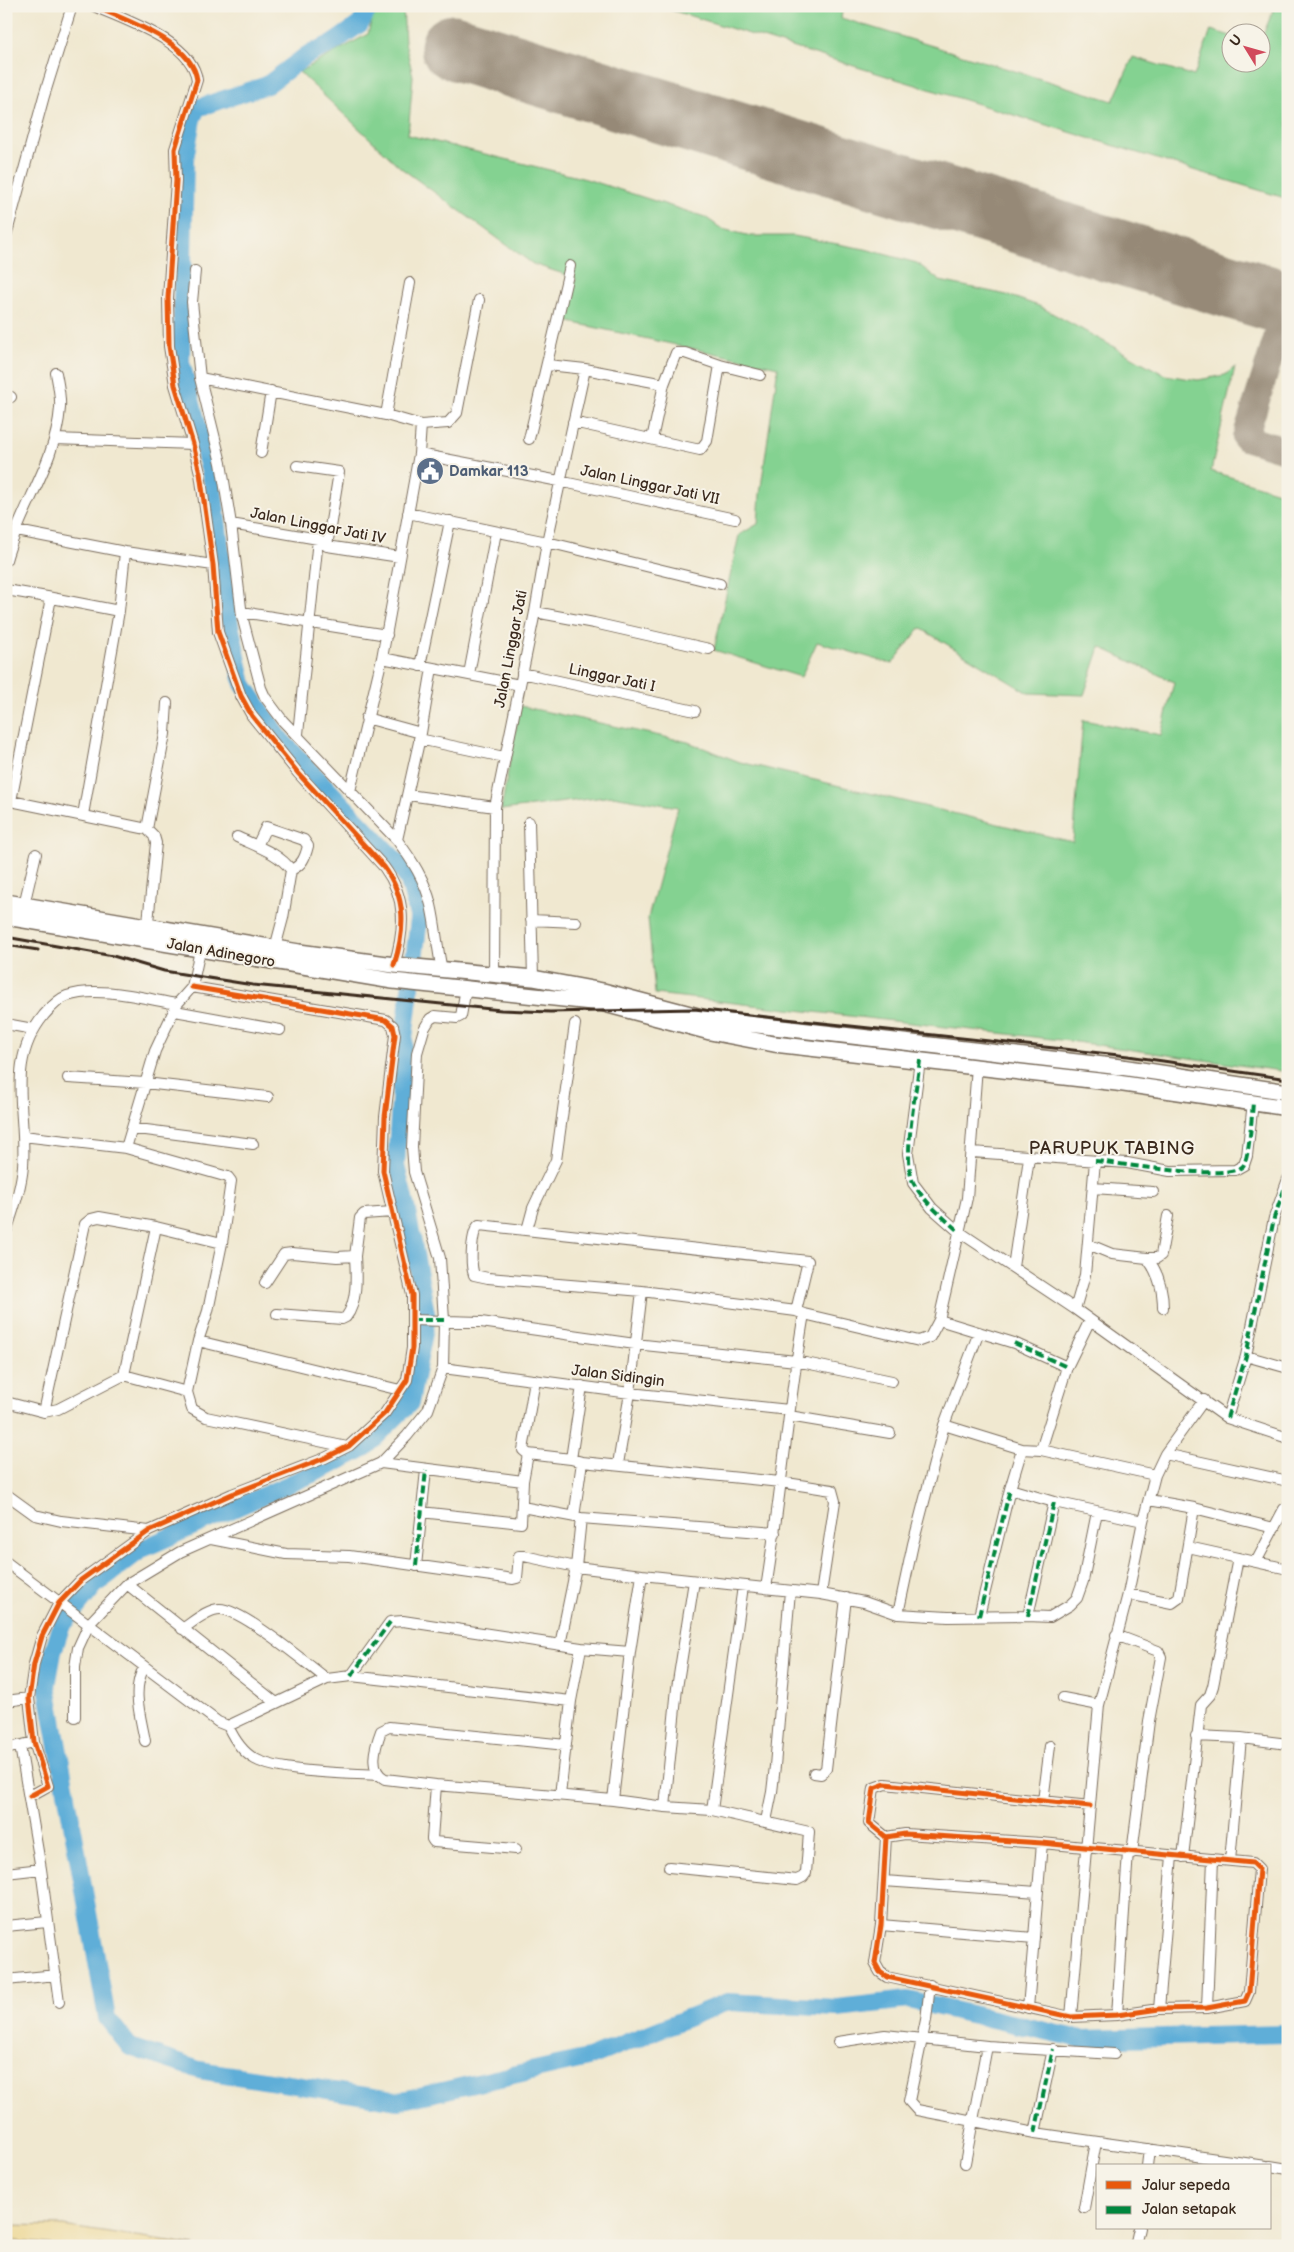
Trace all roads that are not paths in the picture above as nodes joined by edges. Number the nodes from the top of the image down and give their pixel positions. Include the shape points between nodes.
1 (72, 6) edge
2 (94, 6) edge
3 (6, 236) edge
4 (570, 266) dead end
5 (195, 271) dead end
6 (410, 283) dead end
7 (479, 300) dead end
8 (548, 365) junction
9 (720, 365) junction
10 (584, 369) junction
11 (56, 373) dead end
12 (760, 375) dead end
13 (200, 378) junction
14 (664, 384) junction
15 (271, 391) junction
16 (386, 415) junction
17 (573, 422) junction
18 (421, 425) junction
19 (55, 439) junction
20 (530, 439) dead end
21 (652, 439) junction
22 (193, 444) junction
23 (261, 453) dead end
24 (419, 454) junction
25 (296, 466) dead end
26 (559, 481) junction
27 (408, 513) junction
28 (735, 519) dead end
29 (450, 521) junction
30 (231, 524) junction
31 (17, 531) junction
32 (496, 532) junction
33 (546, 542) junction
34 (322, 543) junction
35 (125, 552) junction
36 (400, 557) junction
37 (6, 560) edge
38 (212, 565) junction
39 (720, 584) dead end
40 (6, 590) edge
41 (48, 597) junction
42 (119, 611) junction
43 (242, 612) junction
44 (535, 612) junction
45 (310, 622) junction
46 (387, 635) junction
47 (709, 649) dead end
48 (382, 658) junction
49 (420, 666) junction
50 (432, 668) junction
51 (522, 673) junction
52 (469, 674) junction
53 (520, 685) junction
54 (167, 703) dead end
55 (695, 712) dead end
56 (366, 718) junction
57 (298, 734) junction
58 (420, 736) junction
59 (504, 757) junction
60 (350, 791) junction
61 (408, 794) junction
62 (9, 801) edge
63 (495, 807) junction
64 (83, 815) junction
65 (529, 822) dead end
66 (146, 829) junction
67 (237, 837) dead end
68 (396, 840) junction
69 (257, 846) junction
70 (36, 854) dead end
71 (291, 870) junction
72 (6, 902) edge
73 (24, 906) junction
74 (6, 917) edge
75 (531, 920) junction
76 (576, 922) dead end
77 (147, 934) junction
78 (200, 950) junction
79 (274, 955) junction
80 (394, 970) junction
81 (439, 970) junction
82 (494, 975) junction
83 (533, 978) junction
84 (192, 986) junction
85 (466, 988) junction
86 (176, 1008) junction
87 (6, 1024) edge
88 (575, 1024) dead end
89 (712, 1026) junction
90 (33, 1029) junction
91 (280, 1030) dead end
92 (920, 1060) junction
93 (977, 1066) junction
94 (1121, 1066) junction
95 (68, 1078) dead end
96 (1117, 1082) junction
97 (145, 1083) junction
98 (1288, 1092) edge
99 (268, 1097) dead end
100 (1254, 1102) junction
101 (1288, 1108) edge
102 (132, 1130) junction
103 (22, 1136) junction
104 (253, 1144) dead end
105 (126, 1148) junction
106 (972, 1152) junction
107 (1029, 1158) junction
108 (1095, 1161) junction
109 (1288, 1179) edge
110 (1093, 1188) junction
111 (1153, 1192) dead end
112 (392, 1212) junction
113 (1168, 1216) dead end
114 (156, 1227) junction
115 (527, 1230) junction
116 (958, 1231) junction
117 (6, 1232) edge
118 (222, 1243) junction
119 (1088, 1244) junction
120 (356, 1256) junction
121 (1147, 1258) junction
122 (1013, 1267) junction
123 (265, 1283) dead end
124 (642, 1291) junction
125 (1163, 1308) dead end
126 (1075, 1310) junction
127 (800, 1312) junction
128 (277, 1314) dead end
129 (414, 1320) junction
130 (442, 1320) junction
131 (939, 1320) junction
132 (1090, 1320) junction
133 (979, 1332) junction
134 (198, 1342) junction
135 (635, 1344) junction
136 (1246, 1356) junction
137 (796, 1360) junction
138 (1067, 1367) junction
139 (443, 1368) junction
140 (1288, 1368) edge
141 (124, 1375) junction
142 (535, 1380) junction
143 (892, 1381) dead end
144 (582, 1386) junction
145 (400, 1390) junction
146 (187, 1392) junction
147 (630, 1393) junction
148 (1204, 1400) junction
149 (6, 1402) edge
150 (44, 1412) junction
151 (789, 1413) junction
152 (1227, 1418) junction
153 (944, 1425) junction
154 (890, 1433) dead end
155 (1288, 1438) edge
156 (348, 1447) junction
157 (1022, 1449) junction
158 (1041, 1450) junction
159 (528, 1454) junction
160 (1165, 1454) junction
161 (571, 1459) junction
162 (582, 1462) junction
163 (381, 1463) junction
164 (618, 1464) junction
165 (426, 1470) junction
166 (1155, 1474) junction
167 (523, 1481) junction
168 (1288, 1481) edge
169 (780, 1482) junction
170 (1010, 1489) junction
171 (6, 1494) edge
172 (1148, 1500) junction
173 (1054, 1502) junction
174 (522, 1507) junction
175 (1288, 1507) edge
176 (1194, 1508) junction
177 (421, 1512) junction
178 (1097, 1512) junction
179 (578, 1517) junction
180 (1143, 1521) junction
181 (1274, 1528) junction
182 (149, 1531) junction
183 (775, 1533) junction
184 (211, 1539) junction
185 (1188, 1547) junction
186 (1238, 1558) junction
187 (1256, 1562) junction
188 (7, 1563) edge
189 (416, 1566) junction
190 (576, 1567) junction
191 (1288, 1569) edge
192 (642, 1575) junction
193 (694, 1581) junction
194 (127, 1584) junction
195 (743, 1586) junction
196 (766, 1588) junction
197 (790, 1591) junction
198 (821, 1594) junction
199 (1128, 1594) junction
200 (846, 1598) junction
201 (62, 1604) junction
202 (898, 1614) junction
203 (979, 1616) junction
204 (1028, 1616) junction
205 (87, 1623) junction
206 (182, 1629) junction
207 (1116, 1635) junction
208 (560, 1645) junction
209 (581, 1648) junction
210 (630, 1652) junction
211 (144, 1668) junction
212 (351, 1676) junction
213 (327, 1679) junction
214 (29, 1698) junction
215 (1063, 1698) dead end
216 (6, 1701) edge
217 (571, 1701) junction
218 (274, 1702) junction
219 (1099, 1705) junction
220 (75, 1716) dead end
221 (228, 1726) junction
222 (1196, 1736) junction
223 (1242, 1738) junction
224 (145, 1741) dead end
225 (34, 1742) junction
226 (1288, 1744) edge
227 (566, 1745) junction
228 (20, 1746) junction
229 (1050, 1746) dead end
230 (6, 1749) edge
231 (814, 1773) dead end
232 (378, 1775) junction
233 (436, 1785) junction
234 (560, 1795) junction
235 (30, 1796) junction
236 (613, 1800) junction
237 (1043, 1801) junction
238 (1090, 1806) junction
239 (665, 1807) junction
240 (712, 1810) junction
241 (766, 1821) junction
242 (886, 1837) junction
243 (1042, 1843) junction
244 (516, 1848) dead end
245 (1086, 1848) junction
246 (1130, 1853) junction
247 (1178, 1856) junction
248 (1213, 1859) junction
249 (1230, 1861) junction
250 (669, 1867) dead end
251 (41, 1869) junction
252 (6, 1873) edge
253 (884, 1881) junction
254 (1037, 1892) junction
255 (47, 1922) junction
256 (881, 1925) junction
257 (6, 1926) edge
258 (1034, 1938) junction
259 (56, 1975) junction
260 (6, 1980) edge
261 (930, 1985) junction
262 (59, 2002) dead end
263 (1028, 2008) junction
264 (1206, 2008) junction
265 (1159, 2009) junction
266 (1117, 2015) junction
267 (1071, 2017) junction
268 (921, 2038) junction
269 (838, 2042) dead end
270 (988, 2046) junction
271 (1053, 2049) junction
272 (1114, 2054) dead end
273 (974, 2122) junction
274 (1034, 2133) junction
275 (1096, 2142) junction
276 (1149, 2150) junction
277 (965, 2163) dead end
278 (1147, 2164) edge
279 (1245, 2164) edge
280 (1272, 2166) edge
281 (1288, 2169) edge
282 (1084, 2208) dead end

1 - 3 street
2 - 22 street via 166,40 179,49 196,69 197,80 175,149 176,181 168,298 169,346 175,385
4 - 8 street
5 - 13 street via 192,317
6 - 16 street
7 - 18 street via 457,413 448,422
8 - 10 street
8 - 20 street
9 - 12 street
9 - 14 street via 676,352
9 - 21 street via 707,441 703,448 698,450
10 - 14 street
10 - 17 street, Jalan Linggar Jati
11 - 19 street via 60,406
13 - 15 street
13 - 30 street via 221,463
14 - 21 street
15 - 16 street
15 - 23 street
16 - 18 street
17 - 21 street
17 - 26 street, Jalan Linggar Jati
18 - 24 street
19 - 22 street
19 - 31 street
22 - 38 street
24 - 26 street, Jalan Linggar Jati VII
24 - 27 street
25 - 34 street via 339,472
26 - 28 street, Jalan Linggar Jati VII
26 - 33 street, Jalan Linggar Jati
27 - 29 street
27 - 36 street
29 - 32 street
29 - 49 street
30 - 34 street, Jalan Linggar Jati IV
30 - 43 street
31 - 35 street
31 - 37 street
32 - 33 street
32 - 52 street
33 - 39 street
33 - 44 street, Jalan Linggar Jati
34 - 36 street, Jalan Linggar Jati IV
34 - 45 street
35 - 38 street
35 - 42 street
36 - 46 street
38 - 80 street via 218,632 241,696 252,716 394,882 402,905 403,921
40 - 41 street
41 - 42 street
41 - 62 street via 50,602
42 - 64 street
43 - 45 street
43 - 57 street via 265,697
44 - 47 street
44 - 51 street, Jalan Linggar Jati
45 - 46 street
45 - 57 street
46 - 48 street
48 - 49 street
48 - 56 street
49 - 50 street
50 - 52 street
50 - 58 street
51 - 53 street, Jalan Linggar Jati
51 - 55 street, Linggar Jati I
52 - 53 street
53 - 59 street, Jalan Linggar Jati
54 - 66 street via 165,734
56 - 58 street
56 - 60 street
57 - 60 street
58 - 59 street
58 - 61 street
59 - 63 street, Jalan Linggar Jati
60 - 68 street
61 - 63 street
61 - 68 street
62 - 64 street
63 - 82 street, Jalan Linggar Jati
64 - 66 street
65 - 75 street
66 - 77 street via 156,843
67 - 69 street
68 - 81 street via 417,869 426,890
69 - 71 street via 273,853
69 - 71 street via 266,827 304,840 308,846 304,860
70 - 73 street
71 - 79 street via 284,918
72 - 73 highway, Jalan Adinegoro
73 - 77 highway, Jalan Adinegoro
74 - 77 highway, Jalan Adinegoro
75 - 76 street
75 - 83 street
77 - 78 highway, Jalan Adinegoro
77 - 79 highway, Jalan Adinegoro
78 - 79 highway, Jalan Adinegoro
78 - 84 street
79 - 80 highway, Jalan Adinegoro
80 - 81 highway
80 - 85 highway, Jalan Adinegoro via 437,985
81 - 82 highway
82 - 83 highway
83 - 89 highway via 603,991
84 - 86 street
84 - 112 street via 386,1020 393,1026 383,1171
85 - 89 highway, Jalan Adinegoro via 601,1003
85 - 130 street via 461,1016 435,1016 430,1019 417,1053 412,1147 414,1172 440,1258
86 - 90 street via 100,992 67,996
86 - 91 street
86 - 97 street via 158,1043
87 - 90 street
88 - 115 street via 556,1160 539,1194
89 - 92 highway via 774,1044
89 - 94 highway
90 - 103 street via 20,1070
92 - 93 highway
92 - 116 street via 908,1154 913,1183 932,1208
93 - 96 highway
93 - 106 street
94 - 96 highway
94 - 98 highway
95 - 97 street
96 - 100 highway
97 - 99 street
97 - 102 street
100 - 101 highway
100 - 108 street via 1247,1156 1239,1169 1170,1171
102 - 104 street
102 - 105 street
103 - 105 street
103 - 117 street via 20,1187
105 - 118 street via 228,1177 231,1181
106 - 107 street
106 - 116 street via 967,1198
107 - 108 street
107 - 122 street
108 - 110 street
109 - 136 street via 1274,1218
110 - 111 street
110 - 119 street
112 - 120 street via 364,1214 360,1218
112 - 129 street via 412,1296
113 - 121 street via 1161,1255
114 - 118 street
114 - 141 street
114 - 150 street via 99,1217 85,1224
115 - 124 street via 479,1224 470,1266 474,1275
115 - 127 street via 808,1261
116 - 122 street
116 - 131 street
118 - 134 street
119 - 121 street via 1112,1254
119 - 126 street via 1085,1275
120 - 123 street via 284,1254
120 - 128 street via 352,1304 346,1317
121 - 125 street via 1156,1270 1163,1293
122 - 126 street
124 - 127 street
124 - 135 street
126 - 132 street
127 - 131 street via 919,1341 930,1337
127 - 137 street
129 - 130 street
129 - 145 street via 407,1380
130 - 135 street via 481,1322
130 - 139 street
131 - 133 street
132 - 138 street
132 - 148 street
133 - 138 street via 1014,1343
133 - 153 street
134 - 145 street
134 - 146 street
135 - 137 street
135 - 147 street
136 - 140 street
136 - 152 street
137 - 143 street
137 - 151 street
138 - 158 street
139 - 142 street, Jalan Sidingin
139 - 163 street via 428,1410
141 - 146 street
141 - 150 street via 58,1409
142 - 144 street, Jalan Sidingin
142 - 159 street via 522,1445
144 - 147 street, Jalan Sidingin
144 - 161 street
145 - 156 street via 386,1413
146 - 156 street via 192,1409 206,1417
147 - 151 street, Jalan Sidingin
147 - 164 street
148 - 152 street
148 - 160 street
149 - 150 street
151 - 154 street, Jalan Sidingin
151 - 169 street
152 - 155 street
153 - 157 street
153 - 202 street
156 - 182 street
157 - 158 street
157 - 170 street
158 - 166 street
159 - 161 street
159 - 167 street
160 - 166 street
160 - 168 street
161 - 162 street
162 - 164 street
162 - 179 street
163 - 165 street
163 - 184 street
164 - 169 street
165 - 167 street
165 - 177 street
166 - 172 street
167 - 174 street
169 - 183 street
169 - 198 street via 827,1488 834,1494
170 - 173 street
170 - 203 street
171 - 182 street via 35,1515
172 - 176 street
172 - 180 street
173 - 178 street
173 - 204 street
174 - 177 street via 521,1523
174 - 179 street
175 - 181 street
176 - 181 street
176 - 185 street
177 - 189 street
178 - 180 street
178 - 204 street via 1077,1598 1050,1618
179 - 183 street
179 - 190 street
180 - 199 street
181 - 187 street
182 - 201 street via 81,1580
183 - 196 street
184 - 189 street via 286,1554 349,1556
184 - 194 street via 180,1552
185 - 186 street
185 - 199 street via 1176,1601 1172,1603
186 - 187 street
186 - 222 street via 1216,1672 1210,1695 1201,1705
187 - 191 street
188 - 201 street
189 - 190 street via 513,1579 517,1578 519,1556
190 - 192 street
190 - 208 street
192 - 193 street
192 - 210 street
193 - 195 street
193 - 239 street via 676,1688
194 - 205 street
194 - 206 street
195 - 196 street
195 - 240 street
196 - 197 street
197 - 198 street
197 - 241 street via 775,1766
198 - 200 street
199 - 207 street
200 - 202 street
200 - 231 street via 826,1768 821,1774
201 - 205 street
201 - 214 street via 42,1636
202 - 203 street
203 - 204 street
205 - 211 street
205 - 220 street via 74,1667
206 - 213 street via 216,1609 230,1612
206 - 218 street
207 - 219 street
207 - 246 street via 1158,1651 1161,1657
208 - 209 street
208 - 212 street via 403,1621 390,1622
209 - 210 street
209 - 217 street
210 - 236 street
211 - 221 street
211 - 224 street via 138,1684
212 - 213 street
212 - 217 street
213 - 218 street
214 - 216 street
214 - 225 street
215 - 219 street
217 - 227 street
218 - 221 street
219 - 238 street
221 - 232 street via 243,1750 254,1759 275,1766
222 - 223 street
222 - 247 street
223 - 226 street
223 - 249 street
225 - 228 street
225 - 235 street via 48,1786
227 - 232 street via 389,1727 381,1731 376,1744 374,1768
227 - 234 street
228 - 230 street
228 - 235 street
229 - 237 street
232 - 233 street via 386,1779
233 - 234 street
233 - 244 street via 434,1842
234 - 236 street
235 - 251 street
236 - 239 street
237 - 238 street
237 - 242 street via 879,1785 872,1794 869,1824
238 - 245 street
239 - 240 street
240 - 241 street
241 - 250 street via 809,1832 803,1877 790,1880
242 - 243 street via 904,1834
242 - 253 street
243 - 245 street
243 - 254 street
245 - 246 street
245 - 267 street
246 - 247 street
246 - 266 street
247 - 248 street
247 - 265 street
248 - 249 street
248 - 264 street
249 - 264 street via 1253,1863 1259,1869 1250,1992 1242,2002
251 - 252 street
251 - 255 street
253 - 254 street
253 - 256 street
254 - 258 street
255 - 257 street
255 - 259 street
256 - 258 street
256 - 261 street via 875,1964 880,1972 888,1977
258 - 263 street
259 - 260 street
259 - 262 street
261 - 263 street
261 - 268 street
263 - 267 street
264 - 265 street
265 - 266 street
266 - 267 street
268 - 269 street via 885,2035
268 - 270 street
268 - 273 street via 910,2101 912,2106 917,2110
270 - 271 street
270 - 273 street
271 - 272 street
271 - 274 street
273 - 274 street
273 - 277 street
274 - 275 street
275 - 276 street
275 - 282 street
276 - 278 street
276 - 279 street
280 - 281 street

